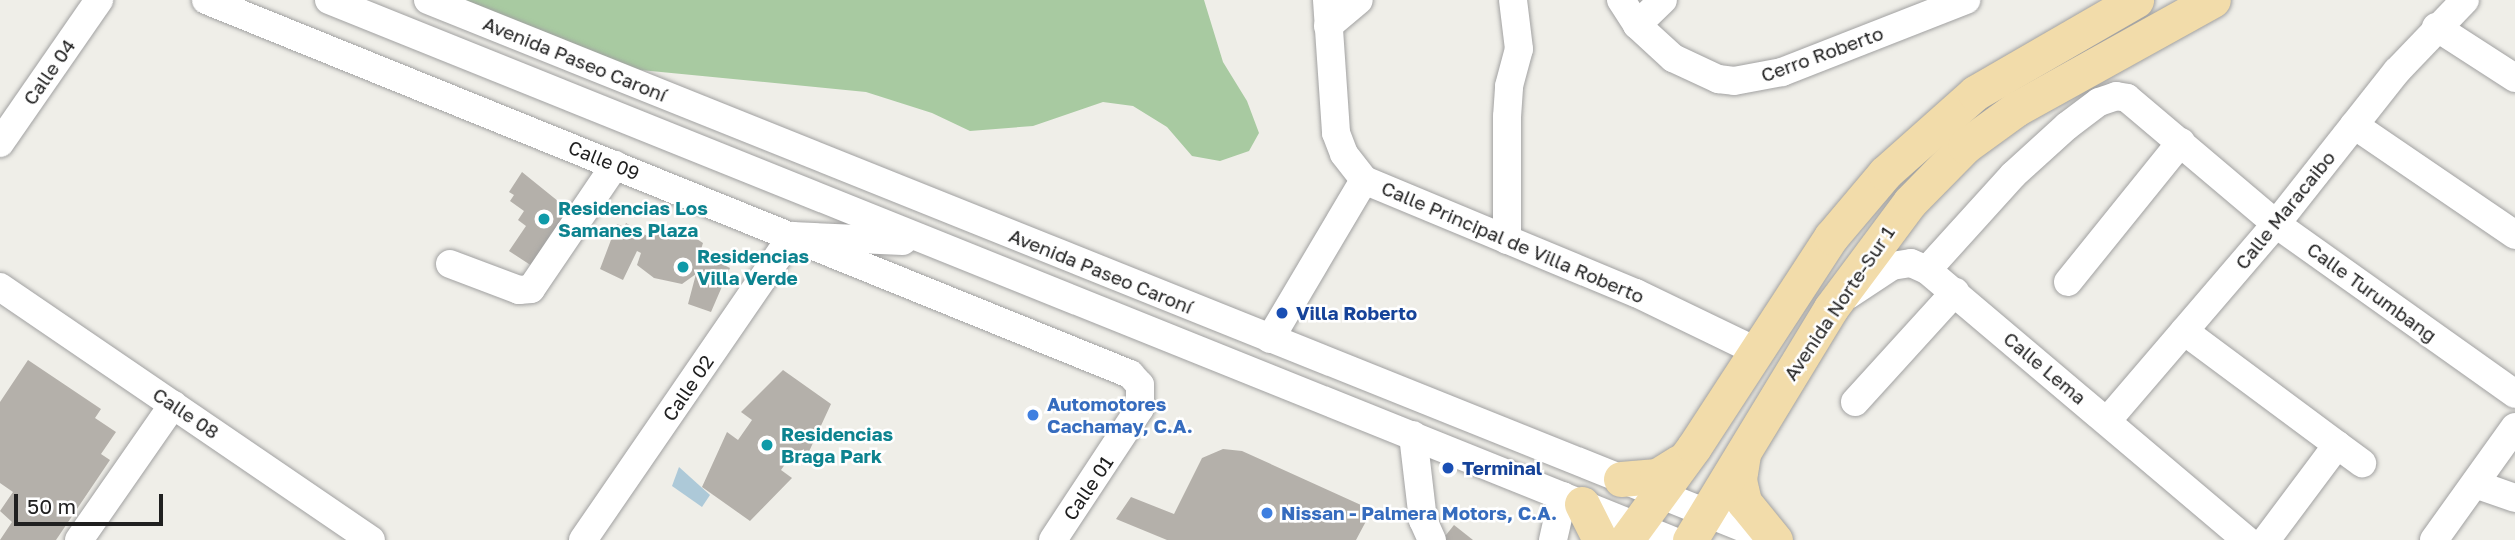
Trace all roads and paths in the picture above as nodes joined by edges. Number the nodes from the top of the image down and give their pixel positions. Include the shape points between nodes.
1 (99, 0) edge
2 (206, 0) edge
3 (329, 0) edge
4 (428, 0) edge
5 (1359, 0) edge
6 (1513, 0) edge
7 (1621, 0) edge
8 (1663, 0) edge
9 (1966, 0) edge
10 (2136, 0) edge
11 (2213, 0) edge
12 (2465, 0) edge
13 (1328, 13) edge
14 (1637, 25) junction
15 (2436, 27) junction
16 (2515, 78) edge
17 (2354, 125) junction
18 (2181, 142) junction
19 (0, 143) edge
20 (615, 165) junction
21 (1364, 180) junction
22 (2276, 224) junction
23 (2515, 235) edge
24 (792, 236) junction
25 (1507, 240) junction
26 (935, 244) junction
27 (450, 264) dead end
28 (1927, 270) junction
29 (2068, 282) dead end
30 (0, 287) edge
31 (1955, 292) junction
32 (1831, 308) junction
33 (2185, 331) junction
34 (1270, 339) junction
35 (1756, 351) junction
36 (1119, 368) joint
37 (2515, 394) edge
38 (1855, 402) dead end
39 (173, 405) junction
40 (2107, 421) junction
41 (2515, 427) edge
42 (1413, 435) junction
43 (2337, 445) junction
44 (1693, 447) junction
45 (1743, 451) junction
46 (2362, 463) dead end
47 (1621, 480) junction
48 (2475, 484) junction
49 (1656, 494) junction
50 (2515, 498) edge
51 (1573, 500) junction
52 (1698, 527) edge
53 (1631, 533) edge
54 (79, 540) edge
55 (371, 540) edge
56 (583, 540) edge
57 (1053, 540) edge
58 (1432, 540) edge
59 (1553, 540) edge
60 (1600, 540) edge
61 (1671, 540) edge
62 (1774, 540) edge
63 (2247, 540) edge
64 (2266, 540) edge
65 (2434, 540) edge

1 - 19 street, Calle 04
2 - 20 street, Calle 09
3 - 26 street, Avenida Paseo Caroní
4 - 34 street, Avenida Paseo Caroní
5 - 13 street
6 - 25 street via 1519,49 1507,117
7 - 14 street, Cerro Roberto
8 - 14 street
9 - 14 street, Cerro Roberto via 1782,72 1734,82 1673,58
10 - 35 main road via 2005,72 1915,142 1839,226
11 - 32 main road, Avenida Norte-Sur 1 via 2044,92 1965,146 1885,231
12 - 15 street, Calle Maracaibo
13 - 21 street, Calle Principal de Villa Roberto via 1336,133 1344,154
15 - 16 street
15 - 17 street, Calle Maracaibo
17 - 22 street, Calle Maracaibo
17 - 23 street
18 - 22 street, Calle Turumbang
18 - 28 street, Calle Turumbang via 2137,104 2116,96 2067,127 2013,175
18 - 29 street
20 - 24 street, Calle 09
20 - 27 street via 531,289 519,289
21 - 25 street, Calle Principal de Villa Roberto
21 - 34 street
22 - 33 street, Calle Maracaibo
22 - 37 street, Calle Turumbang
24 - 26 street
24 - 36 street, Calle 09
24 - 56 street, Calle 02
25 - 35 street, Calle Principal de Villa Roberto via 1636,293
26 - 42 street, Avenida Paseo Caroní
28 - 31 street, Calle Lema
28 - 32 street via 1911,263 1892,266
30 - 39 street, Calle 08
31 - 38 street
31 - 40 street, Calle Lema
32 - 45 main road, Avenida Norte-Sur 1
33 - 40 street, Calle Maracaibo
33 - 43 street
34 - 47 street, Avenida Paseo Caroní
35 - 44 main road
36 - 57 street, Calle 01 via 1140,385 1140,408
39 - 54 street
39 - 55 street, Calle 08
40 - 63 street, Calle Lema
41 - 48 street
42 - 51 street, Avenida Paseo Caroní
42 - 58 street via 1423,520
43 - 46 street
43 - 64 street
44 - 47 main road via 1657,476
44 - 49 main road
45 - 52 main road, Avenida Norte-Sur 1
45 - 62 main road via 1739,480 1744,502
47 - 49 street, Avenida Paseo Caroní
48 - 50 street
48 - 65 street
49 - 52 street, Avenida Paseo Caroní
49 - 53 main road
51 - 53 street, Avenida Paseo Caroní
51 - 59 street
51 - 60 main road
52 - 62 street, Avenida Paseo Caroní
53 - 61 street, Avenida Paseo Caroní

